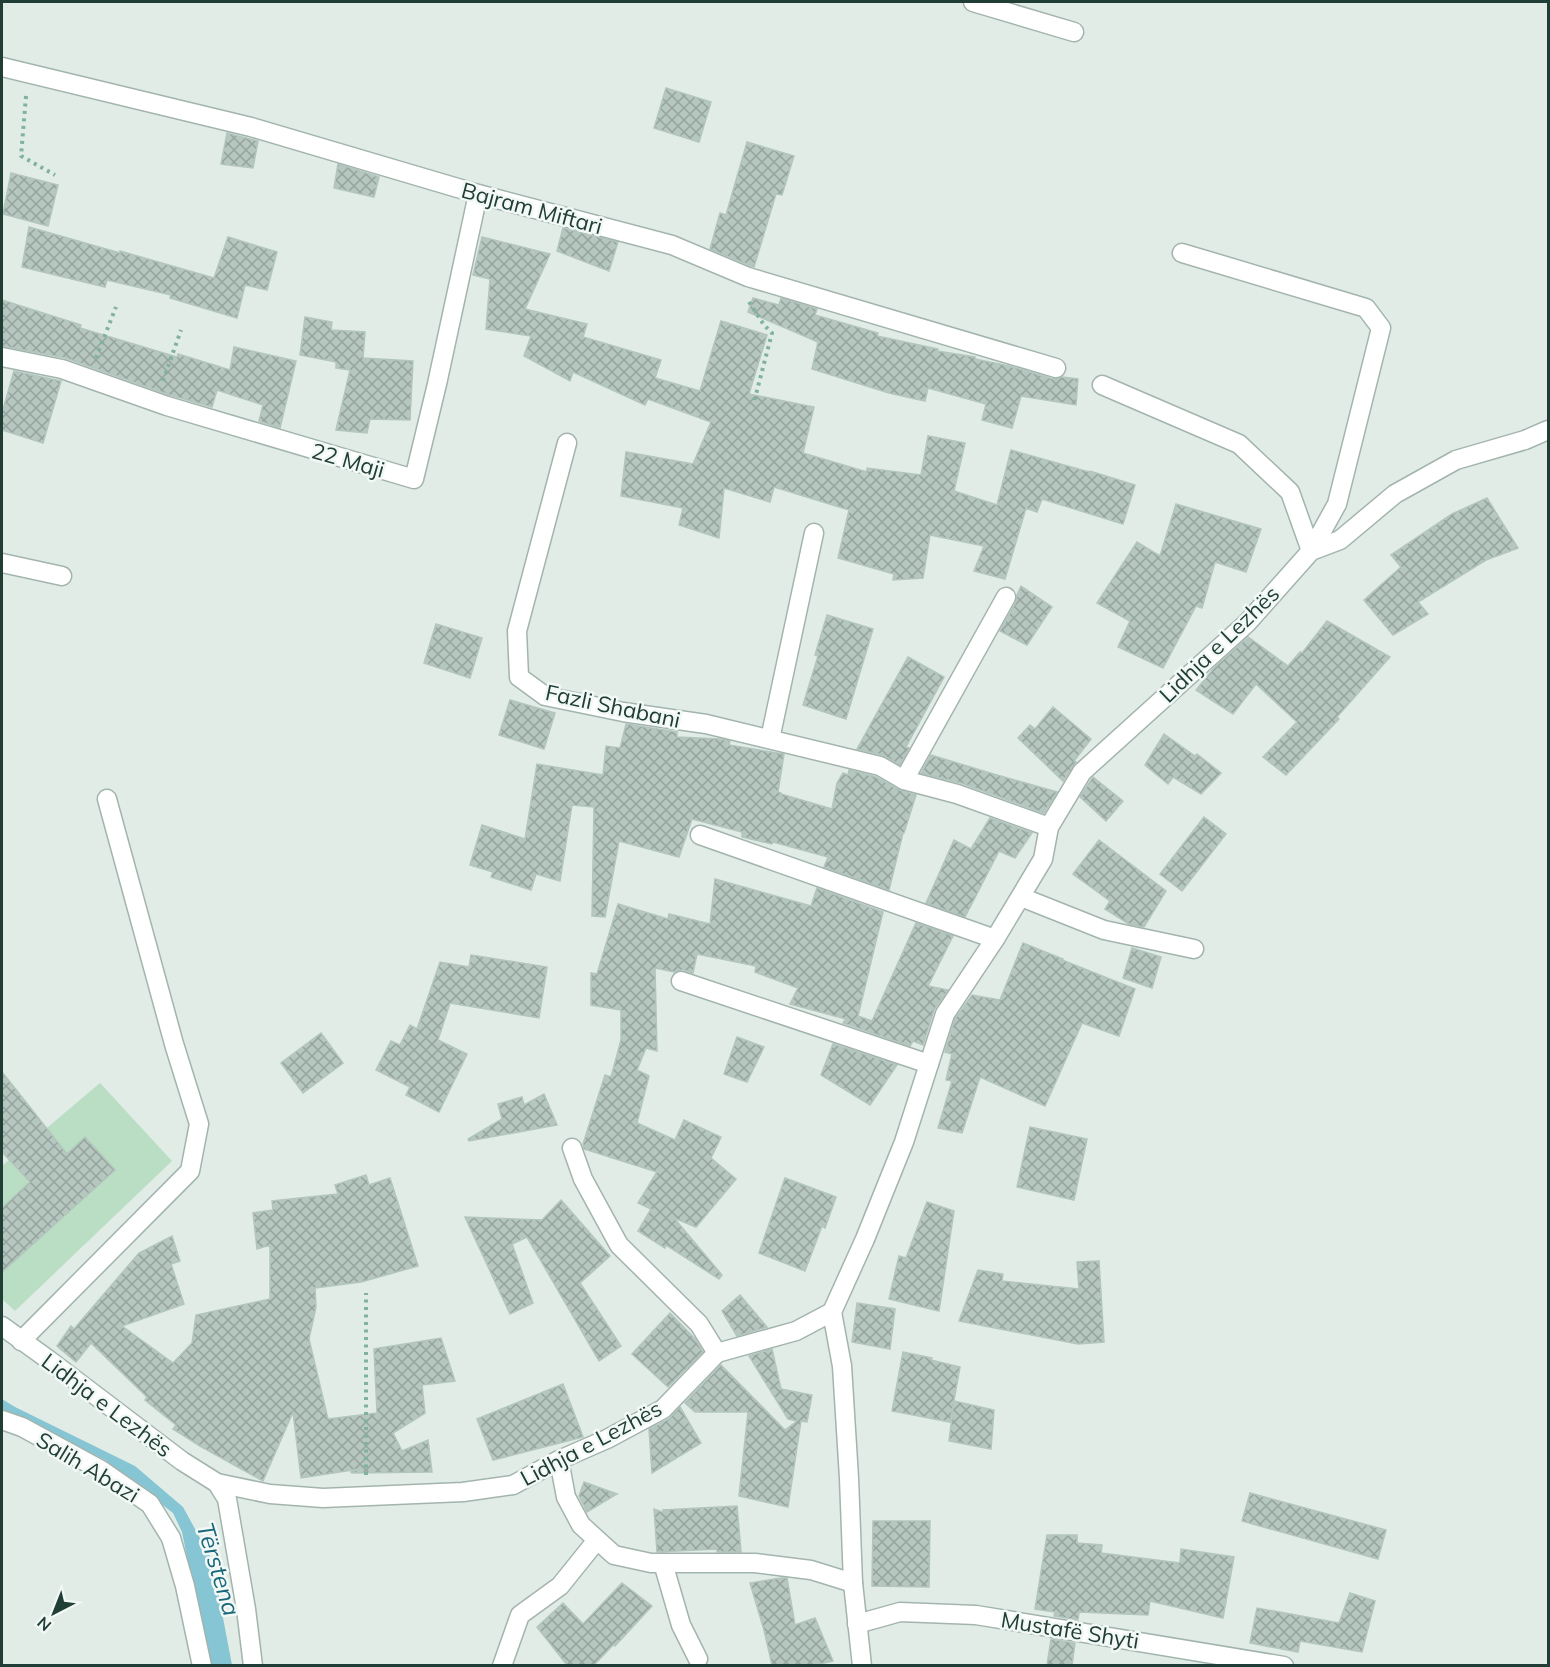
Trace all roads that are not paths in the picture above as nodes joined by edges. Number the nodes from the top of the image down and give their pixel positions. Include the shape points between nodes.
1 (973, 2) edge
2 (1074, 32) dead end
3 (2, 67) edge
4 (478, 194) junction
5 (1182, 253) dead end
6 (2, 357) edge
7 (1056, 368) dead end
8 (1102, 385) dead end
9 (1548, 430) edge
10 (567, 443) dead end
11 (814, 534) dead end
12 (1311, 551) junction
13 (2, 562) edge
14 (62, 576) dead end
15 (1006, 597) dead end
16 (770, 739) junction
17 (904, 780) junction
18 (107, 799) dead end
19 (1049, 827) junction
20 (700, 836) dead end
21 (1021, 897) junction
22 (995, 939) junction
23 (1194, 949) dead end
24 (681, 981) dead end
25 (929, 1064) junction
26 (572, 1149) dead end
27 (832, 1312) junction
28 (2, 1326) edge
29 (21, 1341) junction
30 (717, 1353) junction
31 (2, 1420) edge
32 (559, 1460) junction
33 (217, 1482) junction
34 (597, 1540) junction
35 (663, 1563) junction
36 (853, 1583) junction
37 (857, 1624) junction
38 (698, 1659) dead end
39 (202, 1665) edge
40 (253, 1665) edge
41 (502, 1665) edge
42 (862, 1665) edge
43 (1284, 1665) edge

1 - 2 street
3 - 4 street, Bajram Miftari via 251,127
4 - 6 street, 22 Maji via 414,479 156,402 62,369
4 - 7 street, Bajram Miftari via 672,245 759,280
5 - 12 street via 1366,308 1381,328 1337,504
8 - 12 street via 1239,444 1290,492
9 - 12 street, Lidhja e Lezhës via 1456,460 1395,494 1340,540
10 - 16 street, Fazli Shabani via 517,632 519,677 545,696
11 - 16 street
12 - 19 street, Lidhja e Lezhës via 1247,623 1082,772
13 - 14 street
15 - 17 street
16 - 17 street, Fazli Shabani via 880,766
17 - 19 street, Fazli Shabani via 957,794
18 - 29 street via 199,1124 190,1172
19 - 21 street, Lidhja e Lezhës via 1043,859
20 - 22 street
21 - 22 street, Lidhja e Lezhës
21 - 23 street via 1104,930
22 - 25 street, Lidhja e Lezhës via 945,1014
24 - 25 street
25 - 27 street, Lidhja e Lezhës via 904,1142
26 - 30 street via 583,1179 619,1245 699,1324
27 - 30 street via 796,1331
27 - 36 street via 842,1366
28 - 29 street, Lidhja e Lezhës
29 - 33 street, Lidhja e Lezhës via 182,1461
30 - 32 street, Lidhja e Lezhës via 663,1409
31 - 39 street, Salih Abazi via 101,1470 150,1504 171,1538
32 - 33 street, Lidhja e Lezhës via 513,1485 463,1492 322,1498 270,1494
32 - 34 street via 566,1497 581,1525
33 - 40 street via 227,1499
34 - 35 street via 614,1556
34 - 41 street via 560,1586 520,1616
35 - 36 street via 755,1563 810,1570
35 - 38 street via 681,1625
36 - 37 street
37 - 42 street
37 - 43 street, Mustafë Shyti via 900,1612 976,1615

